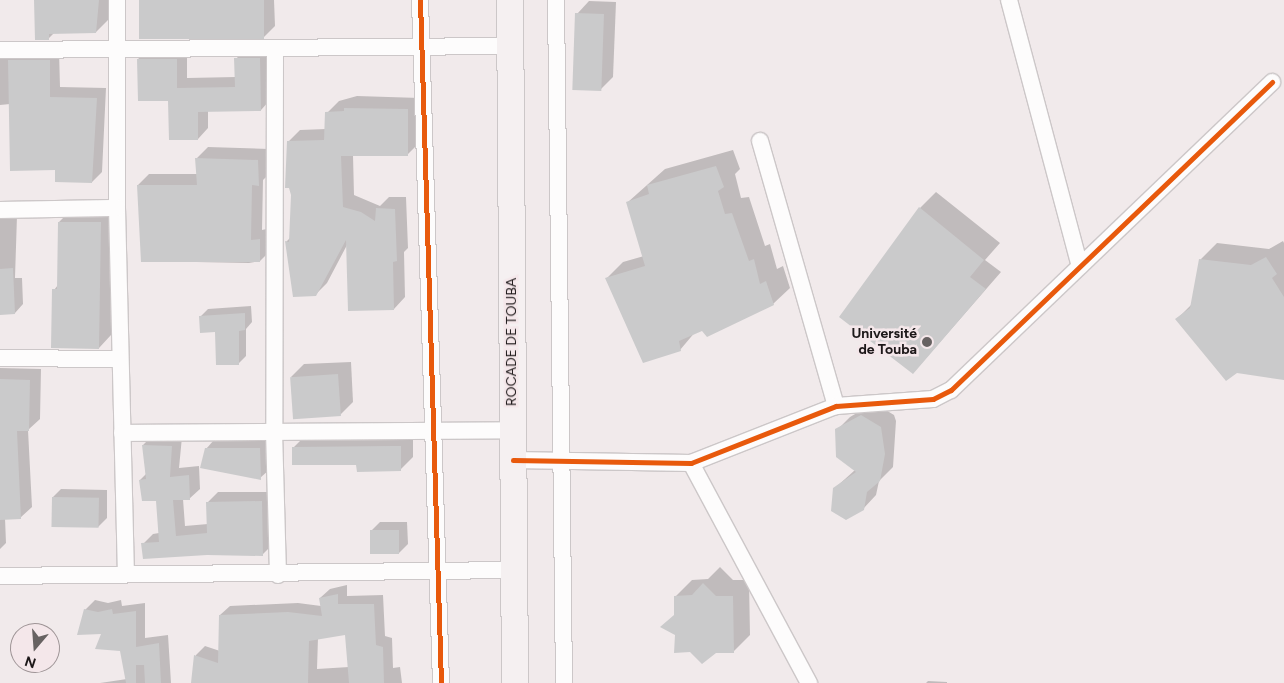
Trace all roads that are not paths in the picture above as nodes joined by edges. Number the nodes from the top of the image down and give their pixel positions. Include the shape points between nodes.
1 (117, 0) edge
2 (420, 0) edge
3 (510, 0) edge
4 (556, 0) edge
5 (1009, 0) edge
6 (422, 45) junction
7 (510, 46) junction
8 (276, 49) junction
9 (0, 50) edge
10 (118, 50) junction
11 (1272, 82) dead end
12 (760, 141) dead end
13 (117, 208) junction
14 (0, 210) edge
15 (1080, 266) junction
16 (0, 358) edge
17 (120, 359) junction
18 (836, 406) junction
19 (434, 429) junction
20 (513, 430) junction
21 (274, 431) junction
22 (122, 433) junction
23 (513, 460) junction
24 (562, 462) junction
25 (691, 463) junction
26 (514, 570) junction
27 (436, 573) junction
28 (126, 574) junction
29 (278, 575) junction
30 (0, 576) edge
31 (440, 683) edge
32 (515, 683) edge
33 (564, 683) edge
34 (809, 683) edge

1 - 10 street
2 - 6 street
3 - 7 main road, ROCADE DE TOUBA
4 - 24 street
5 - 15 street
6 - 7 street
6 - 8 street
6 - 19 street
7 - 20 main road, ROCADE DE TOUBA
8 - 10 street
8 - 21 street
9 - 10 street
10 - 13 street
11 - 15 street
12 - 18 street
13 - 14 street
13 - 17 street
15 - 18 street via 951,390 933,399
16 - 17 street
17 - 22 street
18 - 25 street
19 - 20 street
19 - 21 street
19 - 27 street
20 - 23 main road, ROCADE DE TOUBA
21 - 22 street
21 - 29 street
22 - 28 street
23 - 24 street
23 - 26 main road, ROCADE DE TOUBA
24 - 25 street
24 - 33 street
25 - 34 street
26 - 27 street
26 - 32 main road, ROCADE DE TOUBA
27 - 29 street
27 - 31 street
28 - 29 street
28 - 30 street

